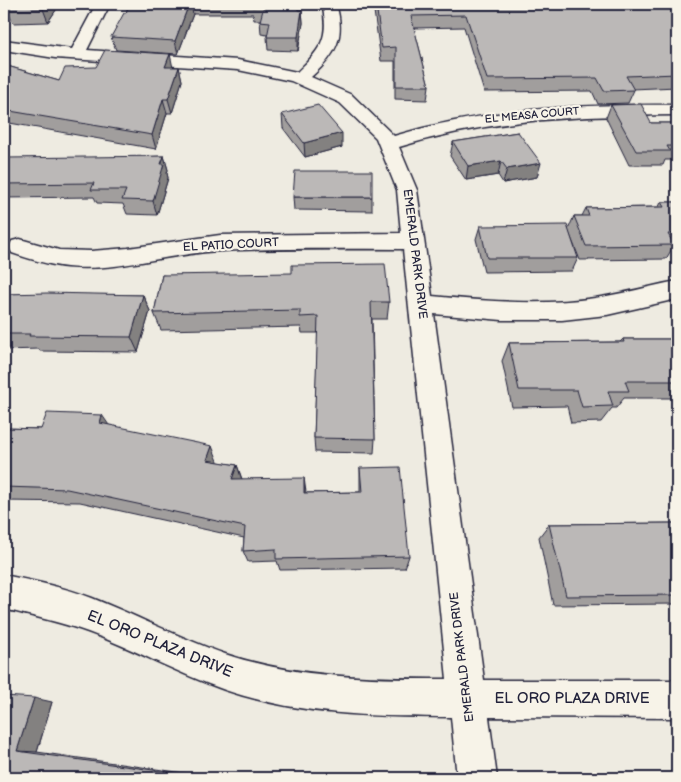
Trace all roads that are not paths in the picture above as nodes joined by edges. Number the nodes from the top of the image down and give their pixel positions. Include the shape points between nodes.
1 (103, 4) edge
2 (329, 4) edge
3 (4, 45) edge
4 (77, 55) junction
5 (300, 78) junction
6 (677, 110) edge
7 (390, 143) junction
8 (414, 241) junction
9 (20, 247) dead end
10 (677, 290) edge
11 (421, 304) junction
12 (4, 592) edge
13 (467, 698) junction
14 (677, 699) edge
15 (477, 778) edge

1 - 4 street
2 - 5 street via 334,25 330,44 317,63
3 - 4 street, EMERALD PARK DRIVE via 47,54
4 - 5 street, EMERALD PARK DRIVE via 222,62
5 - 7 street, EMERALD PARK DRIVE via 349,103 376,125
6 - 7 street, EL MEASA COURT via 511,115 461,123
7 - 8 street, EMERALD PARK DRIVE via 404,173
8 - 9 street, EL PATIO COURT via 220,243 100,259 44,255
8 - 11 street, EMERALD PARK DRIVE
10 - 11 street via 617,304 550,312
11 - 13 street, EMERALD PARK DRIVE
12 - 13 street, EL ORO PLAZA DRIVE via 90,615 225,672 277,686 384,698
13 - 14 street, EL ORO PLAZA DRIVE
13 - 15 street, EMERALD PARK DRIVE

